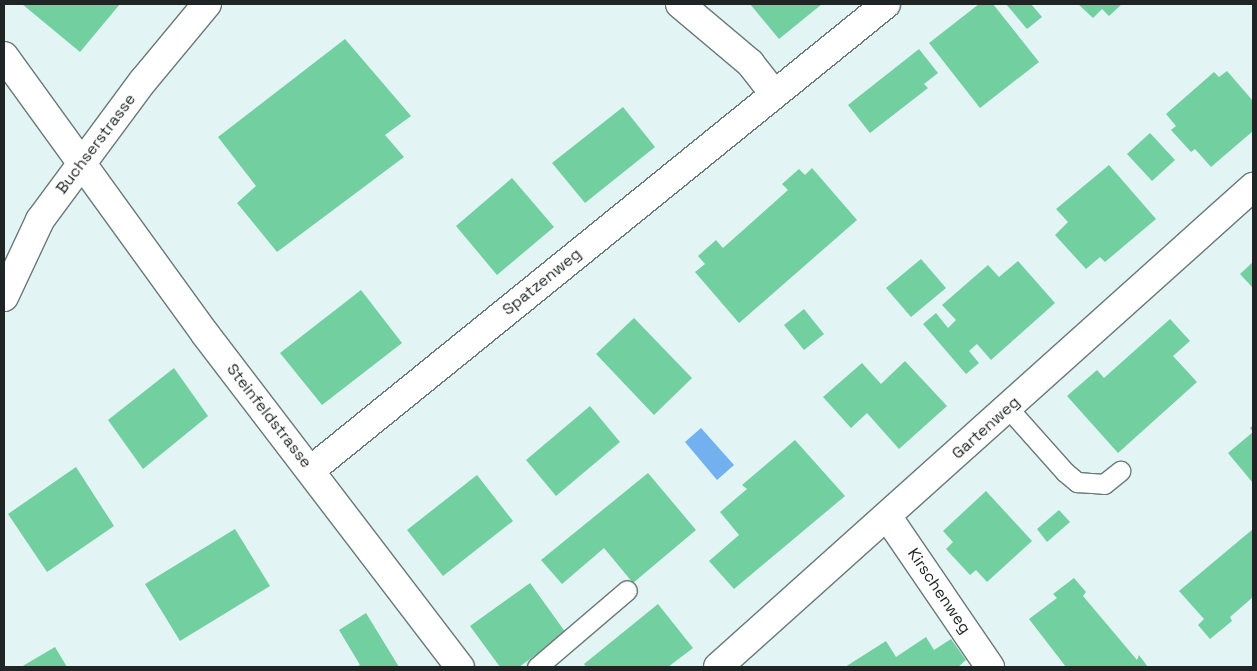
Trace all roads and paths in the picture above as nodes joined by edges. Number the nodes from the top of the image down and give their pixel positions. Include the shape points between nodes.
1 (207, 4) edge
2 (680, 4) edge
3 (886, 4) edge
4 (4, 56) edge
5 (774, 94) junction
6 (80, 163) junction
7 (1253, 187) edge
8 (4, 297) edge
9 (1008, 408) junction
10 (311, 470) junction
11 (1120, 472) dead end
12 (888, 516) junction
13 (627, 590) dead end
14 (458, 667) edge
15 (537, 667) edge
16 (718, 667) edge
17 (990, 667) edge

1 - 6 street, Buchserstrasse
2 - 5 street via 750,63
3 - 5 street, Spatzenweg
4 - 6 street, Steinfeldstrasse
5 - 10 street, Spatzenweg
6 - 8 street, Buchserstrasse via 40,220
6 - 10 street, Steinfeldstrasse via 206,335
7 - 9 street, Gartenweg
9 - 11 lane via 1077,482 1104,484
9 - 12 street, Gartenweg
10 - 14 street, Steinfeldstrasse
12 - 16 street, Gartenweg
12 - 17 street, Kirschenweg
13 - 15 lane

